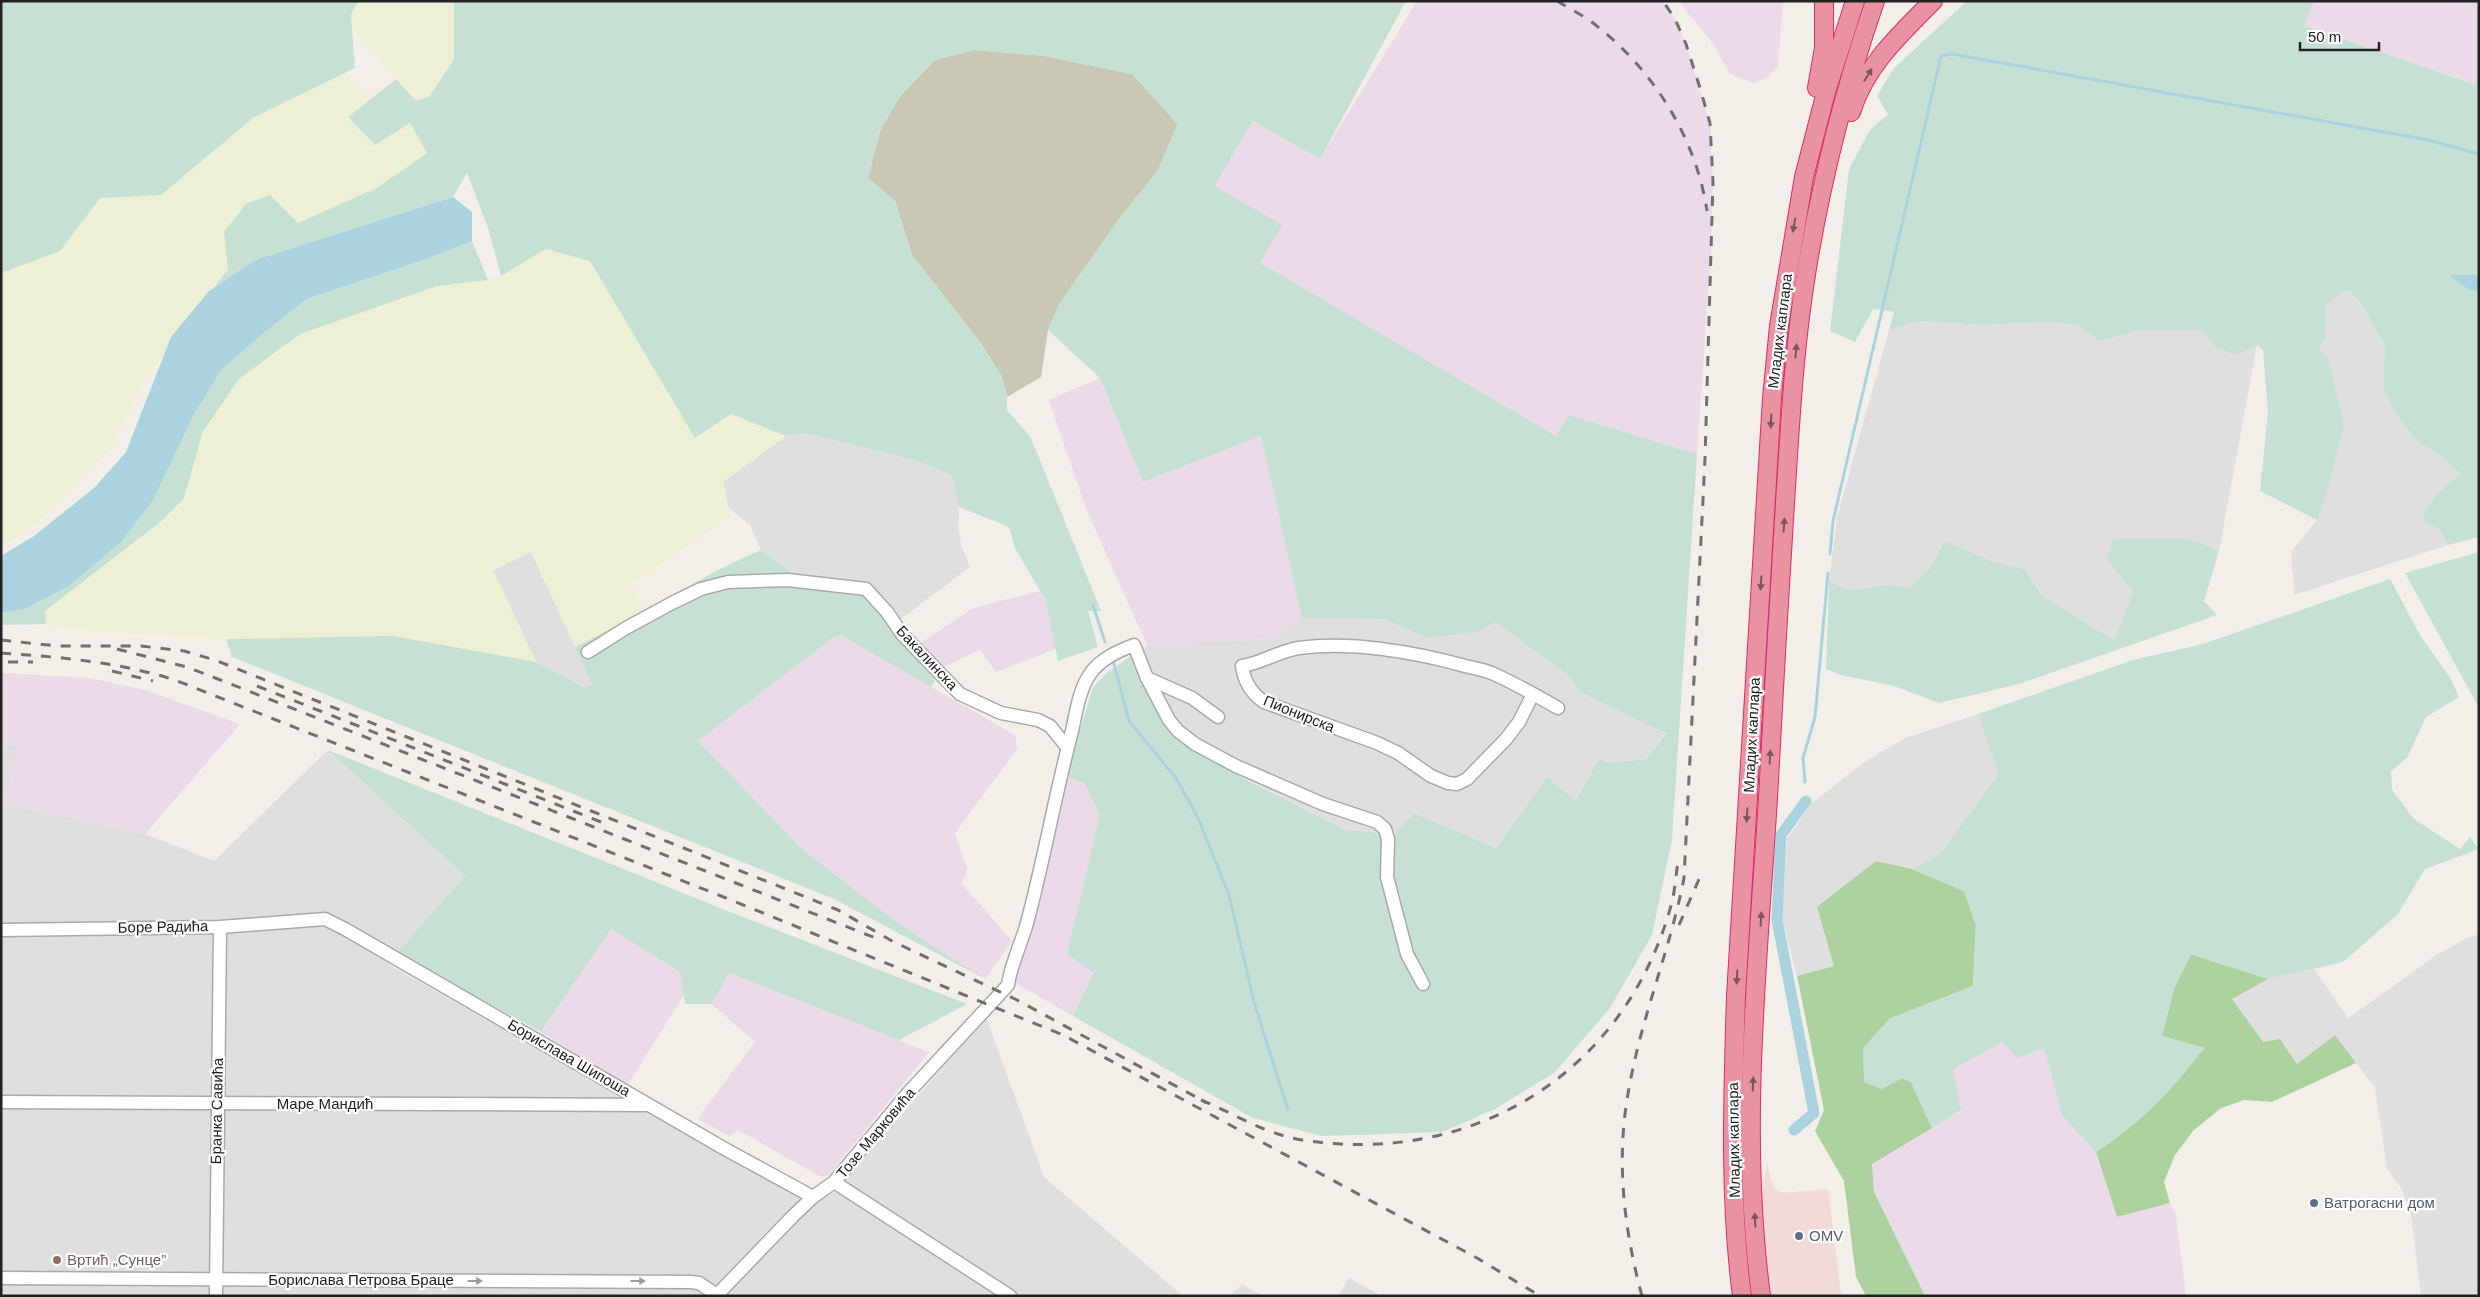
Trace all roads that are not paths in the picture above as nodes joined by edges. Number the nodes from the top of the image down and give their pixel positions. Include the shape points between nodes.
1 (1824, 1) edge
2 (1854, 1) edge
3 (1875, 1) edge
4 (1933, 1) edge
5 (1804, 177) junction
6 (1816, 219) junction
7 (588, 652) dead end
8 (1147, 678) junction
9 (1533, 694) junction
10 (1558, 708) dead end
11 (1218, 717) dead end
12 (1067, 747) junction
13 (325, 919) joint
14 (220, 927) junction
15 (1, 930) edge
16 (1422, 984) dead end
17 (1, 1102) edge
18 (217, 1104) junction
19 (650, 1105) junction
20 (834, 1182) junction
21 (813, 1197) junction
22 (1, 1278) edge
23 (217, 1280) junction
24 (716, 1295) edge
25 (216, 1296) edge
26 (1010, 1296) edge
27 (1742, 1296) edge
28 (1761, 1296) edge

1 - 5 highway via 1824,48
2 - 5 highway via 1823,100
3 - 6 highway via 1835,131
6 -> 4 highway via 1863,81 1891,43
5 -> 27 highway, Младих каплара via 1784,285 1772,398 1736,996 1732,1132
28 -> 6 highway, Младих каплара via 1752,1130 1756,1001 1792,400 1798,328
7 - 12 street, Бакалинска via 674,602 701,589 728,582 788,580 866,589 902,634 960,694 1001,713 1038,720 1050,726
8 - 11 street via 1192,698
8 - 12 street via 1134,645 1096,666 1083,688
8 - 16 street via 1169,720 1194,744 1236,766 1385,828 1388,839 1387,877 1407,954
9 - 9 street, Пионирска via 1506,739 1467,779 1457,784 1431,776 1377,743 1264,702 1249,687 1242,666 1297,648 1355,646 1442,659 1492,673
9 - 10 street, Пионирска
12 - 20 street, Тозе Марковића via 1027,924 1010,968 1008,985 908,1094
13 - 14 street, Боре Радића
13 - 19 street, Борислава Шипоша
14 - 15 street, Боре Радића
14 - 18 street, Бранка Савића
17 - 18 street, Маре Мандић
18 - 19 street, Маре Мандић
18 - 23 street, Бранка Савића
19 - 21 street, Борислава Шипоша
20 - 21 street, Тозе Марковића
20 - 26 street
21 - 24 street, Тозе Марковића
22 - 23 street, Борислава Петрова Браце
23 -> 24 street, Борислава Петрова Браце via 692,1282 700,1283
23 - 25 street, Бранка Савића

